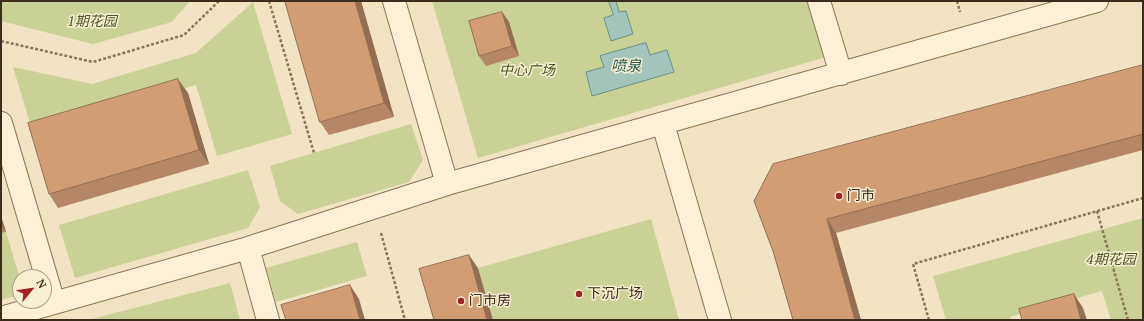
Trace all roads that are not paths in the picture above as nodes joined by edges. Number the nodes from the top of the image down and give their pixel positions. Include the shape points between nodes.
1 (394, 1) edge
2 (819, 1) edge
3 (1097, 1) edge
4 (841, 74) junction
5 (1, 123) edge
6 (663, 124) junction
7 (447, 184) junction
8 (248, 248) junction
9 (54, 303) junction
10 (1, 318) edge
11 (268, 320) edge
12 (720, 320) edge

1 - 7 street
2 - 4 street
3 - 4 street
4 - 6 street
5 - 9 street
6 - 7 street
6 - 12 street
7 - 8 street
8 - 9 street
8 - 11 street
9 - 10 street

